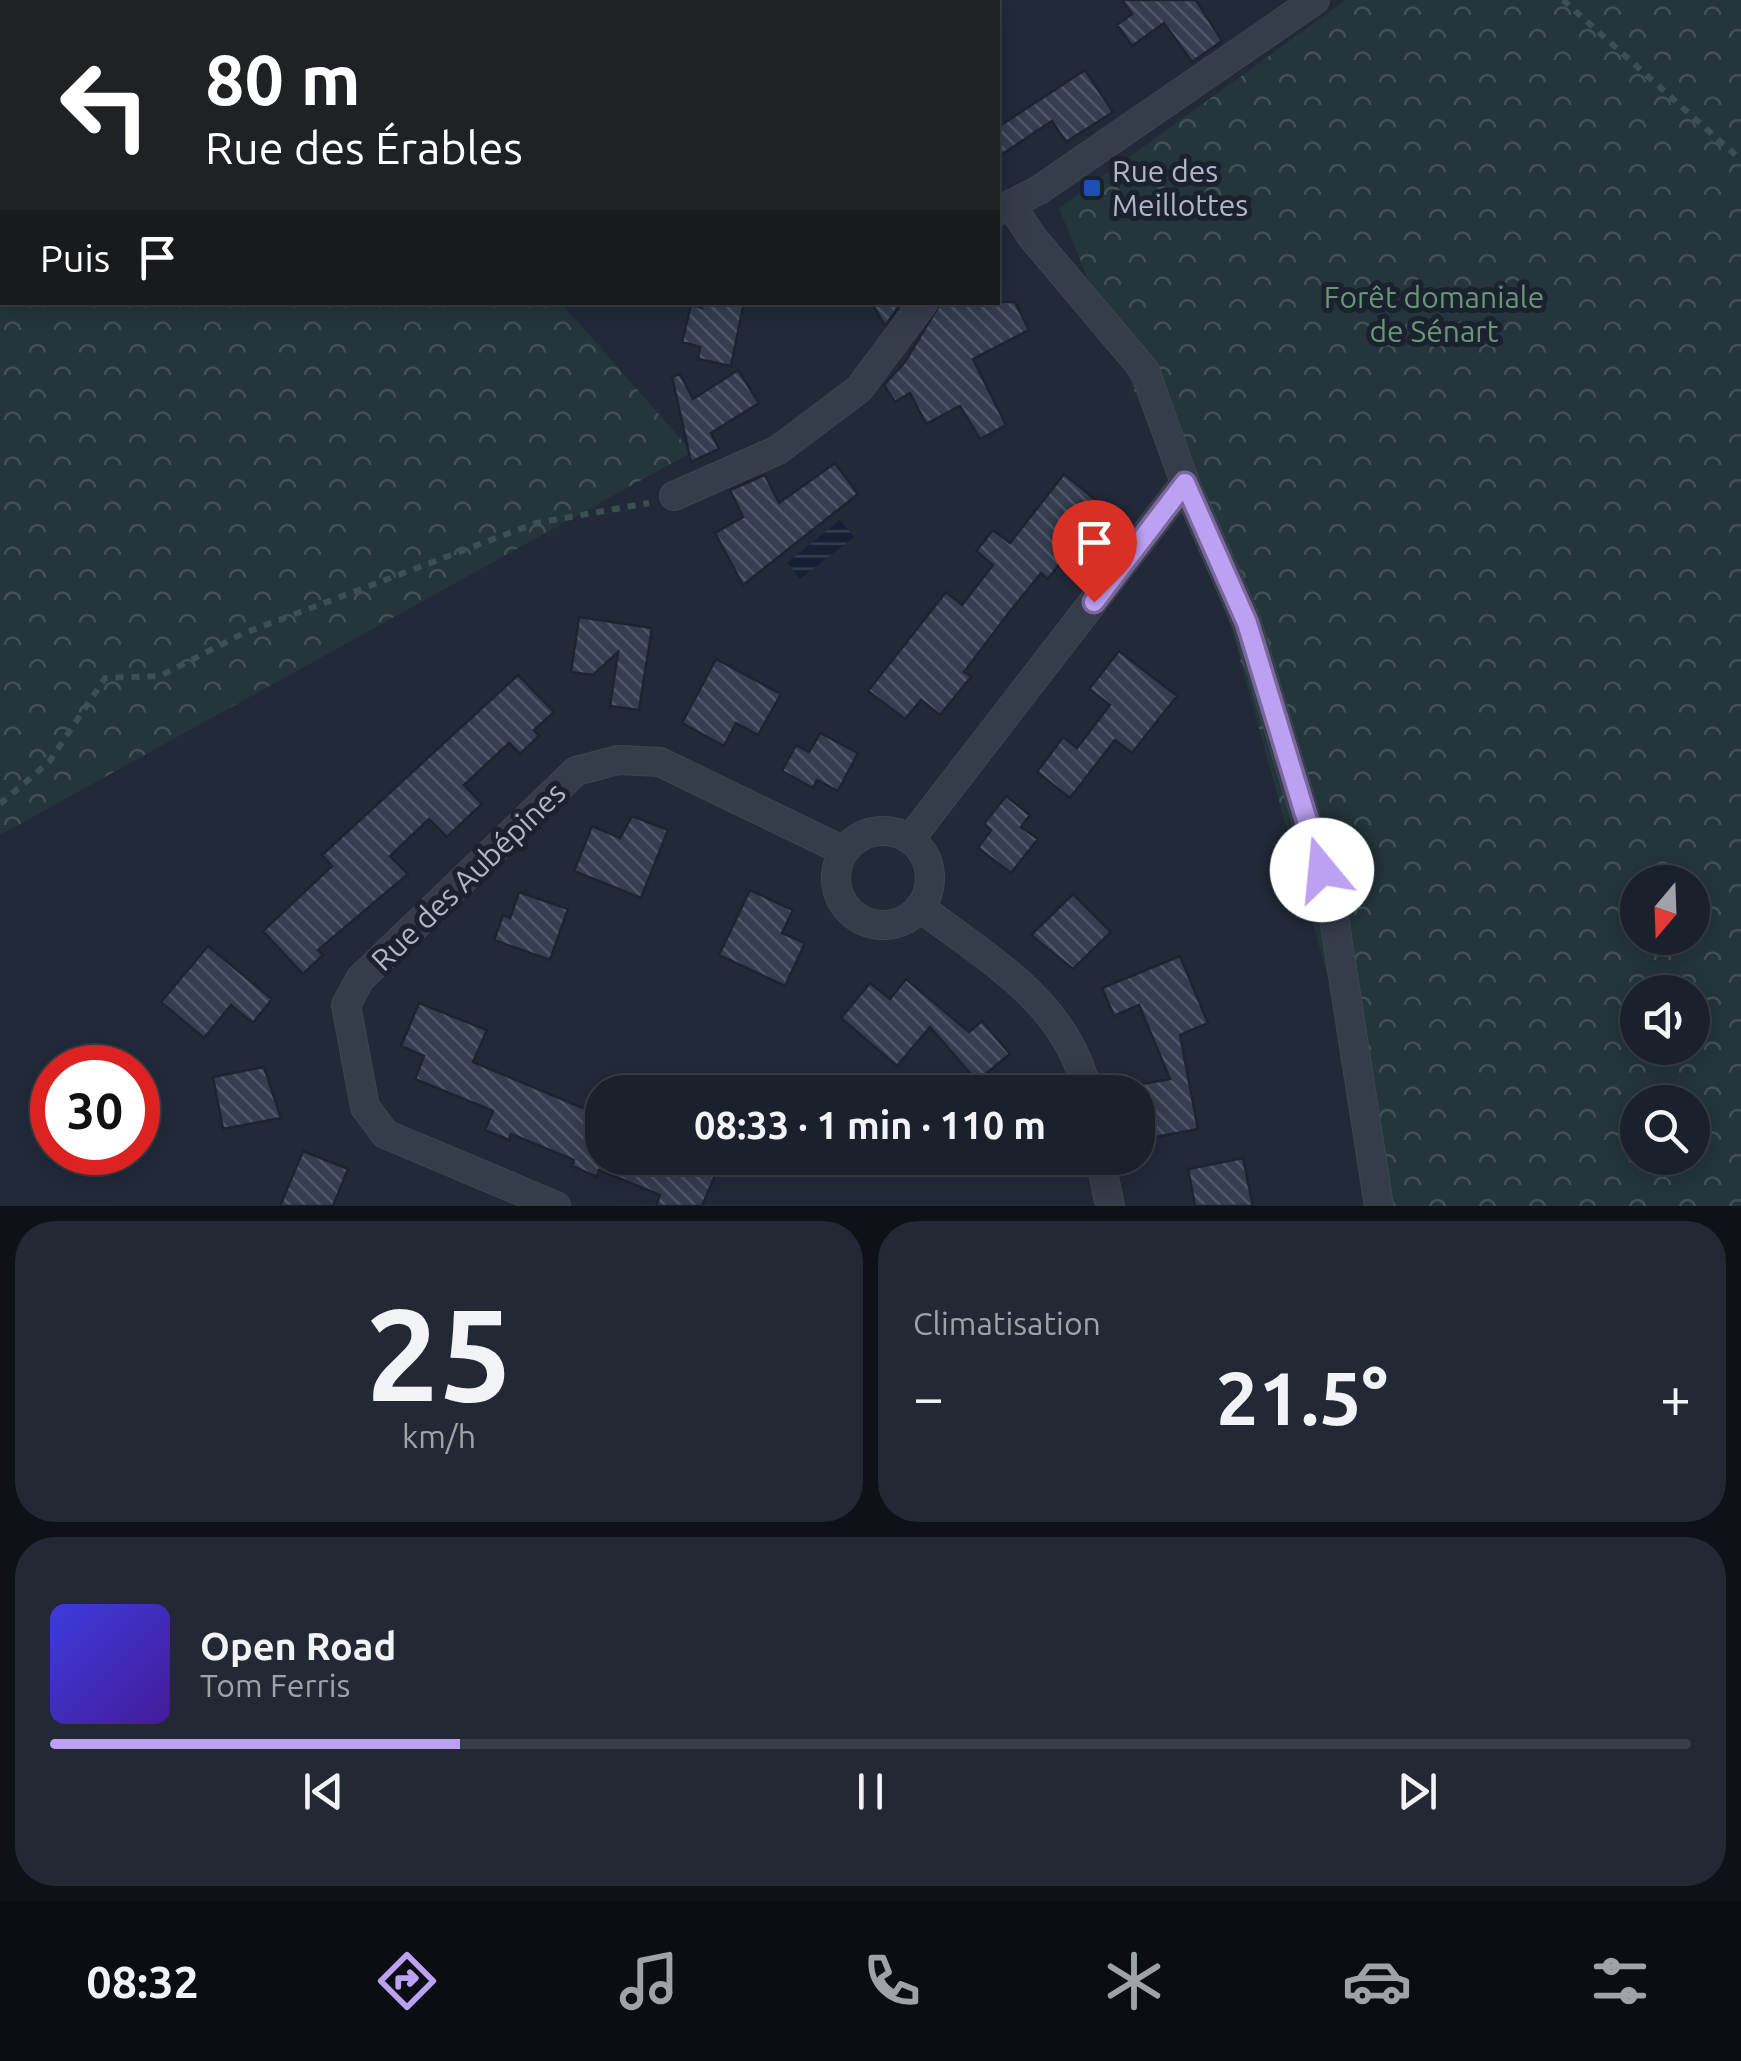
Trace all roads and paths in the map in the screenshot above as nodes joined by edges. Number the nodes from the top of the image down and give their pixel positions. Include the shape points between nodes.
1 (1315, 0) edge
2 (1563, 0) edge
3 (1741, 160) edge
4 (1004, 208) edge
5 (922, 305) edge
6 (1185, 483) junction
7 (674, 496) joint
8 (0, 804) edge
9 (910, 838) junction
10 (844, 851) junction
11 (921, 908) junction
12 (1082, 1075) edge
13 (1104, 1175) edge
14 (556, 1206) edge
15 (1110, 1206) edge
16 (1379, 1206) edge

1 - 4 street
2 - 3 path
4 - 6 street via 1145,372
5 - 7 street via 858,390 778,450
6 - 9 street
6 - 16 street via 1247,623 1332,905
7 - 8 path via 536,522 242,634 160,676 105,678 49,762
9 - 10 street via 874,832
9 - 11 street via 930,869
10 - 11 street via 837,886 856,916 892,924
10 - 14 street, Rue des Aubépines via 660,762 618,760 576,771 360,979 346,1006 366,1108 385,1134
11 - 12 street via 1041,1000 1076,1051
13 - 15 street

